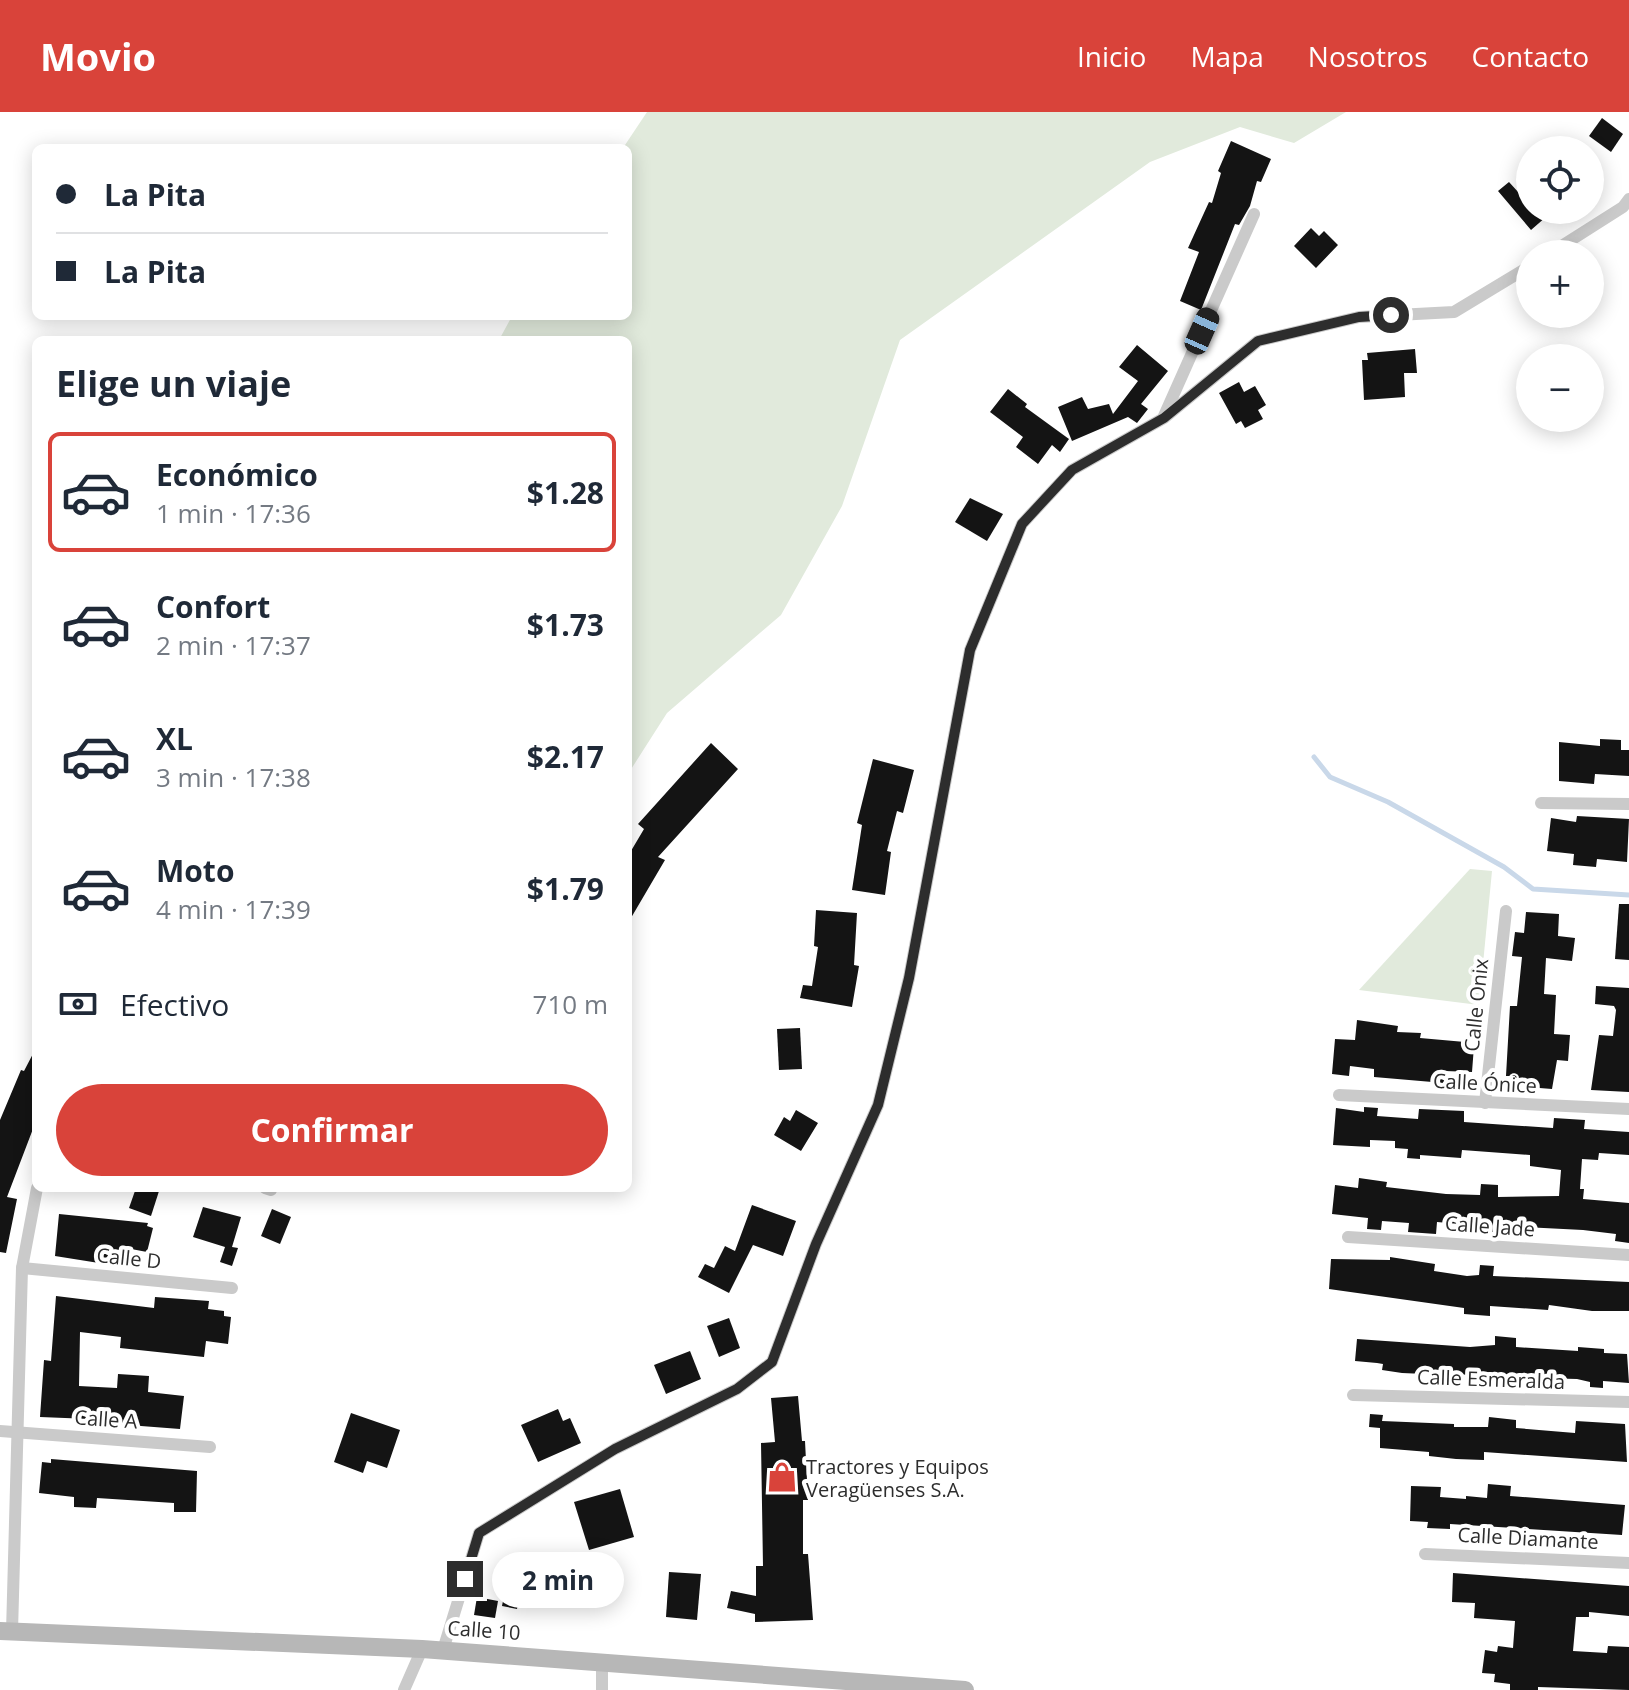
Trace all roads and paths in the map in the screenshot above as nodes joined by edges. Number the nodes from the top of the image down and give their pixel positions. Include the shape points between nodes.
1 (1629, 199) edge
2 (1254, 214) dead end
3 (1571, 240) edge
4 (1516, 274) edge
5 (1164, 418) junction
6 (1541, 803) dead end
7 (1629, 804) edge
8 (1506, 911) dead end
9 (1339, 1095) dead end
10 (1485, 1103) junction
11 (1629, 1109) edge
12 (36, 1192) edge
13 (1348, 1237) dead end
14 (1629, 1255) edge
15 (22, 1268) junction
16 (232, 1288) dead end
17 (1353, 1395) dead end
18 (1629, 1402) edge
19 (0, 1431) edge
20 (18, 1433) junction
21 (210, 1447) dead end
22 (1425, 1554) dead end
23 (1629, 1563) edge
24 (6, 1632) edge
25 (422, 1649) junction
26 (443, 1650) junction
27 (602, 1660) junction
28 (404, 1690) edge
29 (602, 1690) edge
30 (965, 1690) edge

1 - 3 street
2 - 5 street
4 - 5 street via 1454,312 1359,317 1258,341
5 - 26 street via 1072,470 1022,524 970,650 909,978 878,1105 816,1244 772,1362 737,1389 615,1449 479,1533
6 - 7 street
8 - 10 street, Calle Onix
9 - 10 street, Calle Ónice
10 - 11 street, Calle Ónice
12 - 15 street
13 - 14 street, Calle Jade
15 - 16 street, Calle D
15 - 20 street
17 - 18 street, Calle Esmeralda
19 - 20 street, Calle A
20 - 21 street, Calle A
20 - 24 street
22 - 23 street, Calle Diamante
24 - 25 main road, Calle 10
25 - 26 main road, Calle 10
25 - 28 street
26 - 27 main road, Calle 10
27 - 29 street
27 - 30 main road, Calle 10

